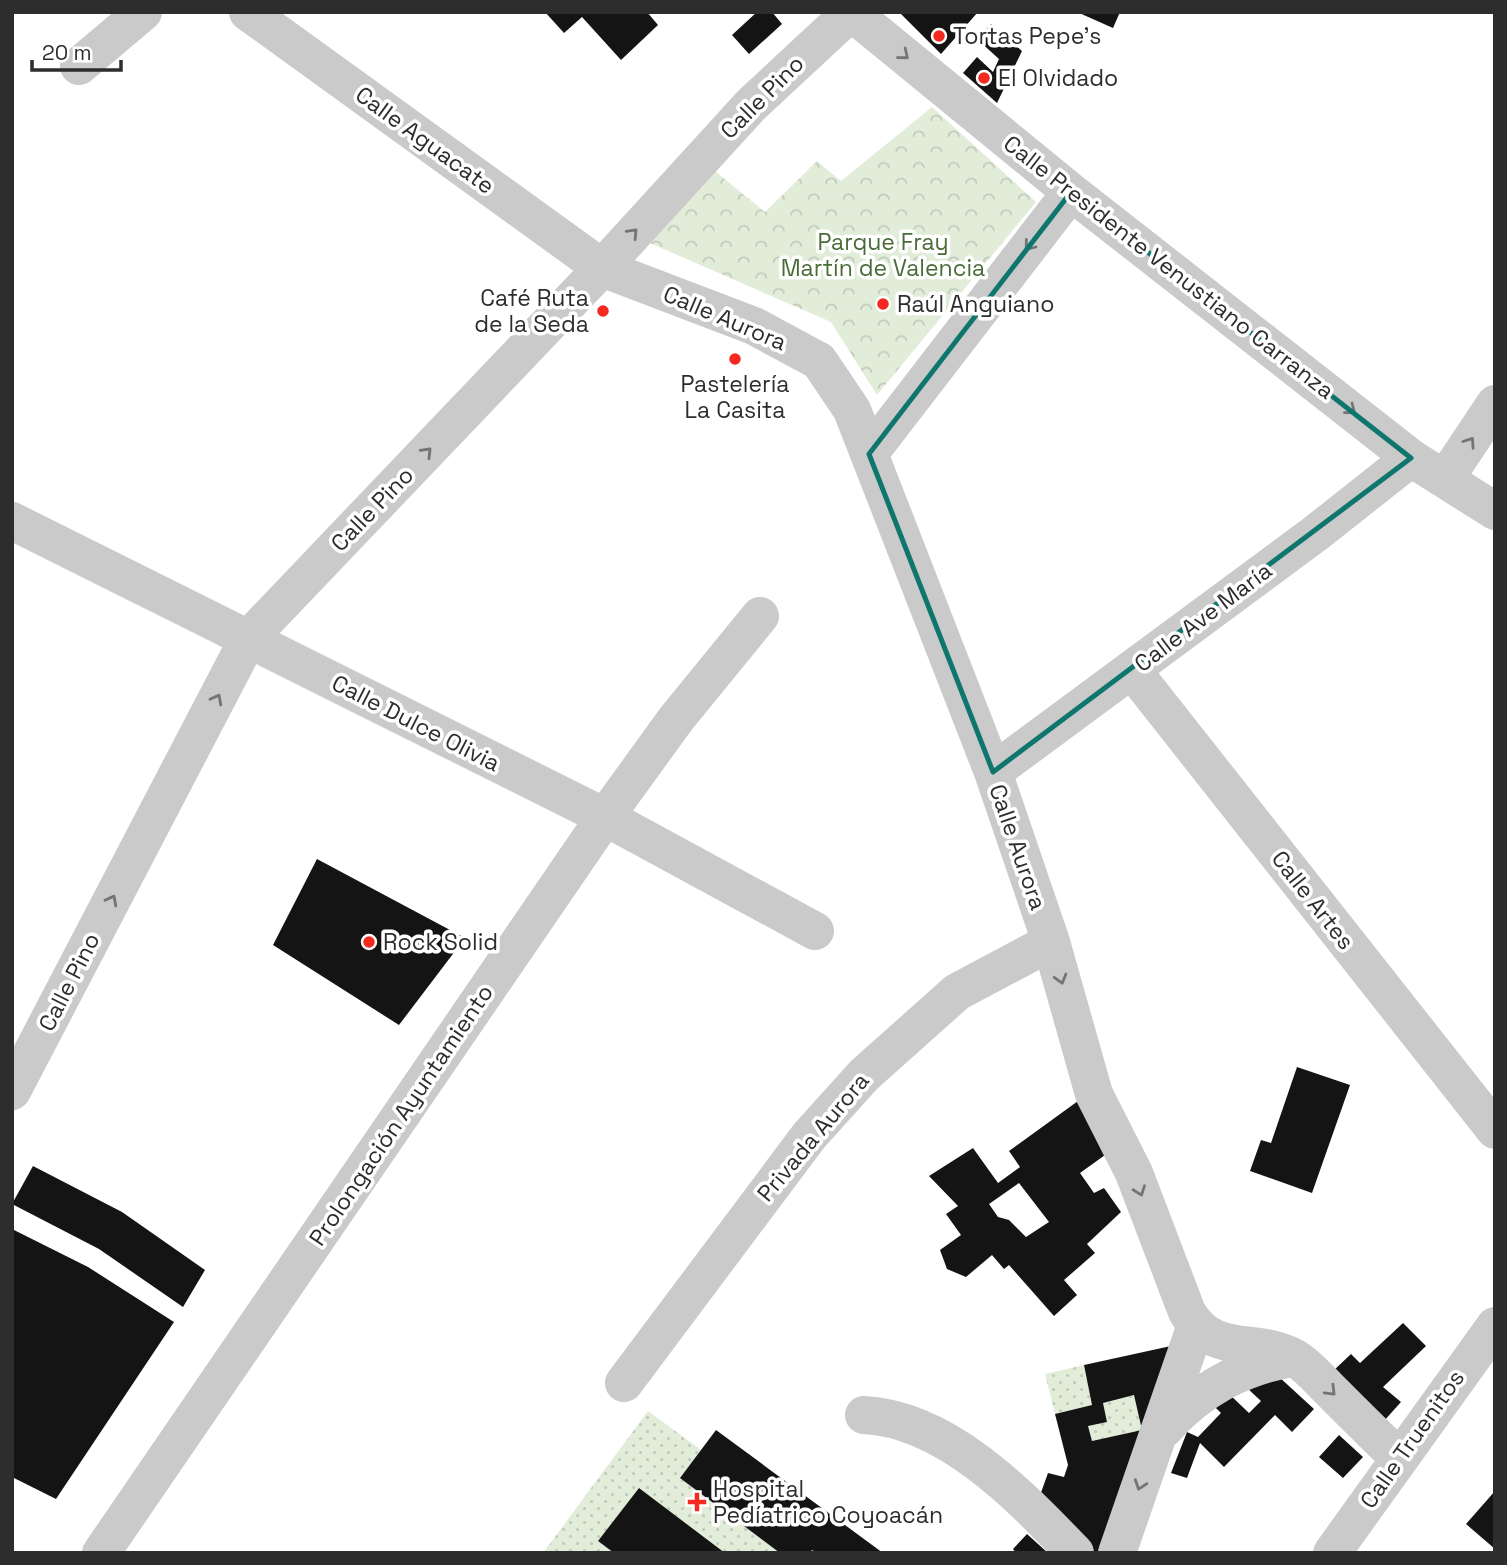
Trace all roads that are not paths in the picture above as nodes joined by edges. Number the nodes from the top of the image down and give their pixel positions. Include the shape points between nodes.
1 (143, 12) edge
2 (248, 12) edge
3 (851, 12) edge
4 (79, 65) dead end
5 (1071, 192) junction
6 (602, 268) junction
7 (1495, 404) edge
8 (869, 454) junction
9 (1411, 458) junction
10 (1445, 479) junction
11 (1495, 511) edge
12 (12, 522) edge
13 (760, 616) dead end
14 (248, 639) junction
15 (1132, 670) junction
16 (993, 772) junction
17 (605, 817) junction
18 (815, 931) dead end
19 (1051, 942) junction
20 (12, 1091) edge
21 (1495, 1130) edge
22 (1495, 1326) edge
23 (1195, 1328) junction
24 (1294, 1358) junction
25 (624, 1382) dead end
26 (863, 1415) dead end
27 (1157, 1436) junction
28 (1399, 1458) junction
29 (101, 1553) edge
30 (1075, 1553) edge
31 (1117, 1553) edge
32 (1332, 1553) edge

1 - 4 street
2 - 6 street, Calle Aguacate
3 -> 5 street, Calle Presidente Venustiano Carranza
6 -> 3 street, Calle Pino via 751,105
5 -> 8 street
5 -> 9 street, Calle Presidente Venustiano Carranza
6 - 8 street, Calle Aurora via 754,326 819,361 852,410
14 -> 6 street, Calle Pino
10 -> 7 street
8 - 16 street, Calle Aurora
9 - 10 street, Calle Presidente Venustiano Carranza
9 - 15 street, Calle Ave María
10 - 11 street, Calle Presidente Venustiano Carranza
12 - 14 street, Calle Dulce Olivia
13 - 17 street, Prolongación Ayuntamiento via 676,719
14 - 17 street, Calle Dulce Olivia
20 -> 14 street, Calle Pino
15 - 16 street, Calle Ave María
15 - 21 street, Calle Artes
16 - 19 street, Calle Aurora
17 - 18 street, Calle Dulce Olivia
17 - 29 street, Prolongación Ayuntamiento
19 -> 23 street, Calle Aurora via 1094,1094 1134,1173
19 - 25 street, Privada Aurora via 957,992 864,1075 792,1158
22 - 28 street, Calle Truenitos
23 - 24 street via 1226,1343 1266,1348
23 - 27 street
24 - 27 street via 1226,1379 1193,1401
24 -> 28 street
26 - 30 street via 905,1420 935,1434 1015,1495
27 -> 31 street
28 - 32 street, Calle Truenitos

